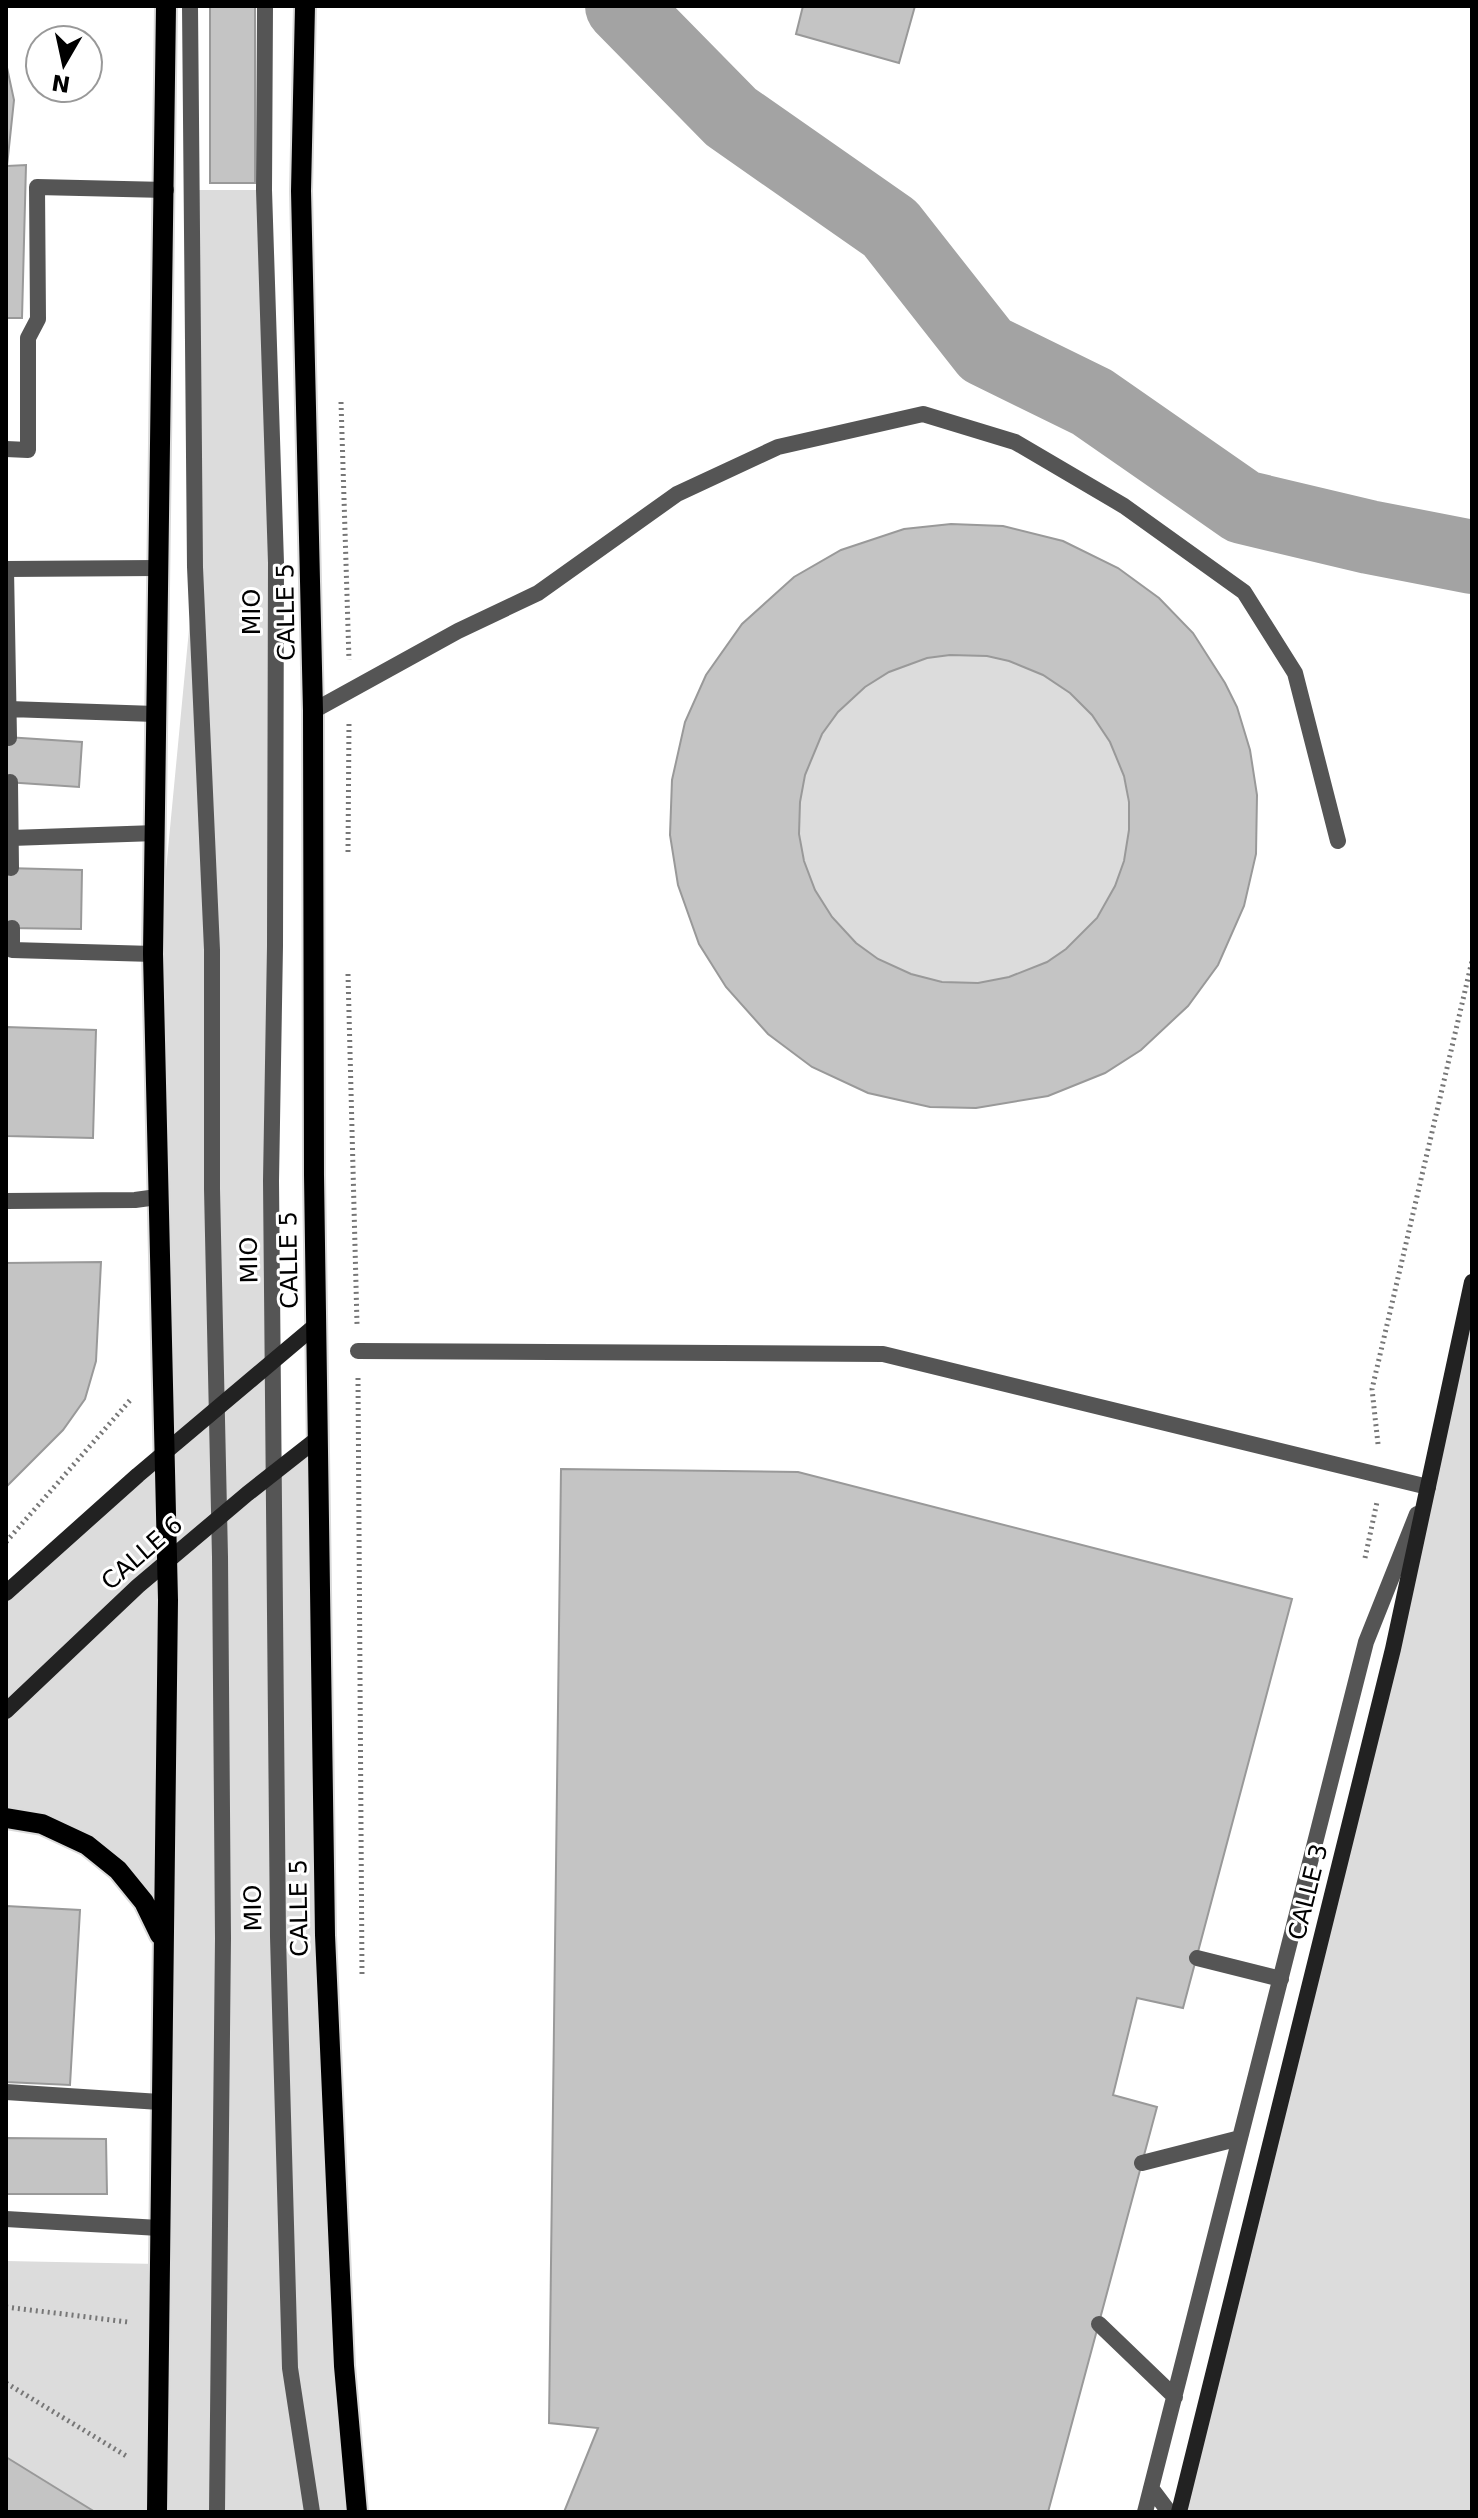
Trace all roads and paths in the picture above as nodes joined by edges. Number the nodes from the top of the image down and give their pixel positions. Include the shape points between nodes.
1 (166, 6) edge
2 (190, 6) edge
3 (265, 6) edge
4 (305, 6) edge
5 (166, 190) junction
6 (6, 449) edge
7 (157, 568) junction
8 (6, 569) edge
9 (9, 709) junction
10 (313, 711) junction
11 (155, 714) junction
12 (9, 738) dead end
13 (10, 782) dead end
14 (156, 833) junction
15 (11, 838) junction
16 (1338, 841) dead end
17 (11, 868) dead end
18 (12, 928) dead end
19 (153, 954) junction
20 (157, 1197) junction
21 (6, 1201) edge
22 (1472, 1282) edge
23 (316, 1325) junction
24 (358, 1351) joint
25 (274, 1360) junction
26 (137, 1392) dead end
27 (217, 1409) junction
28 (317, 1439) junction
29 (165, 1453) junction
30 (274, 1473) junction
31 (1428, 1487) junction
32 (219, 1518) junction
33 (6, 1542) edge
34 (167, 1561) junction
35 (6, 1593) edge
36 (6, 1711) edge
37 (6, 1818) edge
38 (162, 1940) junction
39 (1197, 1958) dead end
40 (1281, 1979) junction
41 (362, 1982) dead end
42 (6, 2092) edge
43 (160, 2102) junction
44 (1240, 2138) junction
45 (1142, 2163) dead end
46 (6, 2219) edge
47 (159, 2228) junction
48 (6, 2307) edge
49 (128, 2322) dead end
50 (1099, 2324) dead end
51 (6, 2383) edge
52 (1175, 2397) junction
53 (129, 2457) dead end
54 (1151, 2488) junction
55 (157, 2512) edge
56 (217, 2512) edge
57 (312, 2512) edge
58 (357, 2512) edge
59 (1145, 2512) edge
60 (1169, 2512) edge
61 (1179, 2512) edge

1 - 5 main road
2 - 27 street, MIO via 195,567 212,950
3 - 25 street, MIO via 264,190 276,563
4 - 10 main road, CALLE 5 via 301,191
5 - 6 street via 37,187 38,319 28,338 28,450
5 - 7 main road
7 - 8 street
7 - 11 main road
8 - 9 street
9 - 11 street
9 - 12 street
10 - 16 street via 538,593 677,494 778,447 923,414 1015,442 1124,506 1244,592 1295,673
10 - 23 main road, CALLE 5
11 - 14 main road
13 - 15 street
14 - 15 street
14 - 19 main road
15 - 17 street
18 - 19 street via 12,950
19 - 20 main road
20 - 21 street
20 - 29 main road
22 - 31 street, CALLE 3
23 - 25 street
23 - 28 main road, CALLE 5
24 - 31 street via 883,1354
24 - 41 path
25 - 27 street
25 - 30 street, MIO
26 - 33 path
27 - 29 street
27 - 32 street, MIO
28 - 30 street, CALLE 6
28 - 58 main road, CALLE 5 via 325,1935 344,2366
29 - 34 main road
29 - 35 street
30 - 32 street, CALLE 6
30 - 57 street, MIO via 278,1937 290,2368
31 - 40 street via 1366,1642
31 - 61 street, CALLE 3 via 1393,1649
32 - 34 street, CALLE 6
32 - 56 street, MIO via 223,1938
34 - 36 street, CALLE 6
34 - 38 main road
37 - 38 main road via 42,1824 87,1845 118,1870 144,1902
38 - 43 main road
39 - 40 street
40 - 44 street
42 - 43 street
43 - 47 main road
44 - 45 street
44 - 52 street
46 - 47 street
47 - 55 main road
48 - 49 path
50 - 52 street
51 - 53 path
52 - 54 street
54 - 59 street
54 - 60 street

